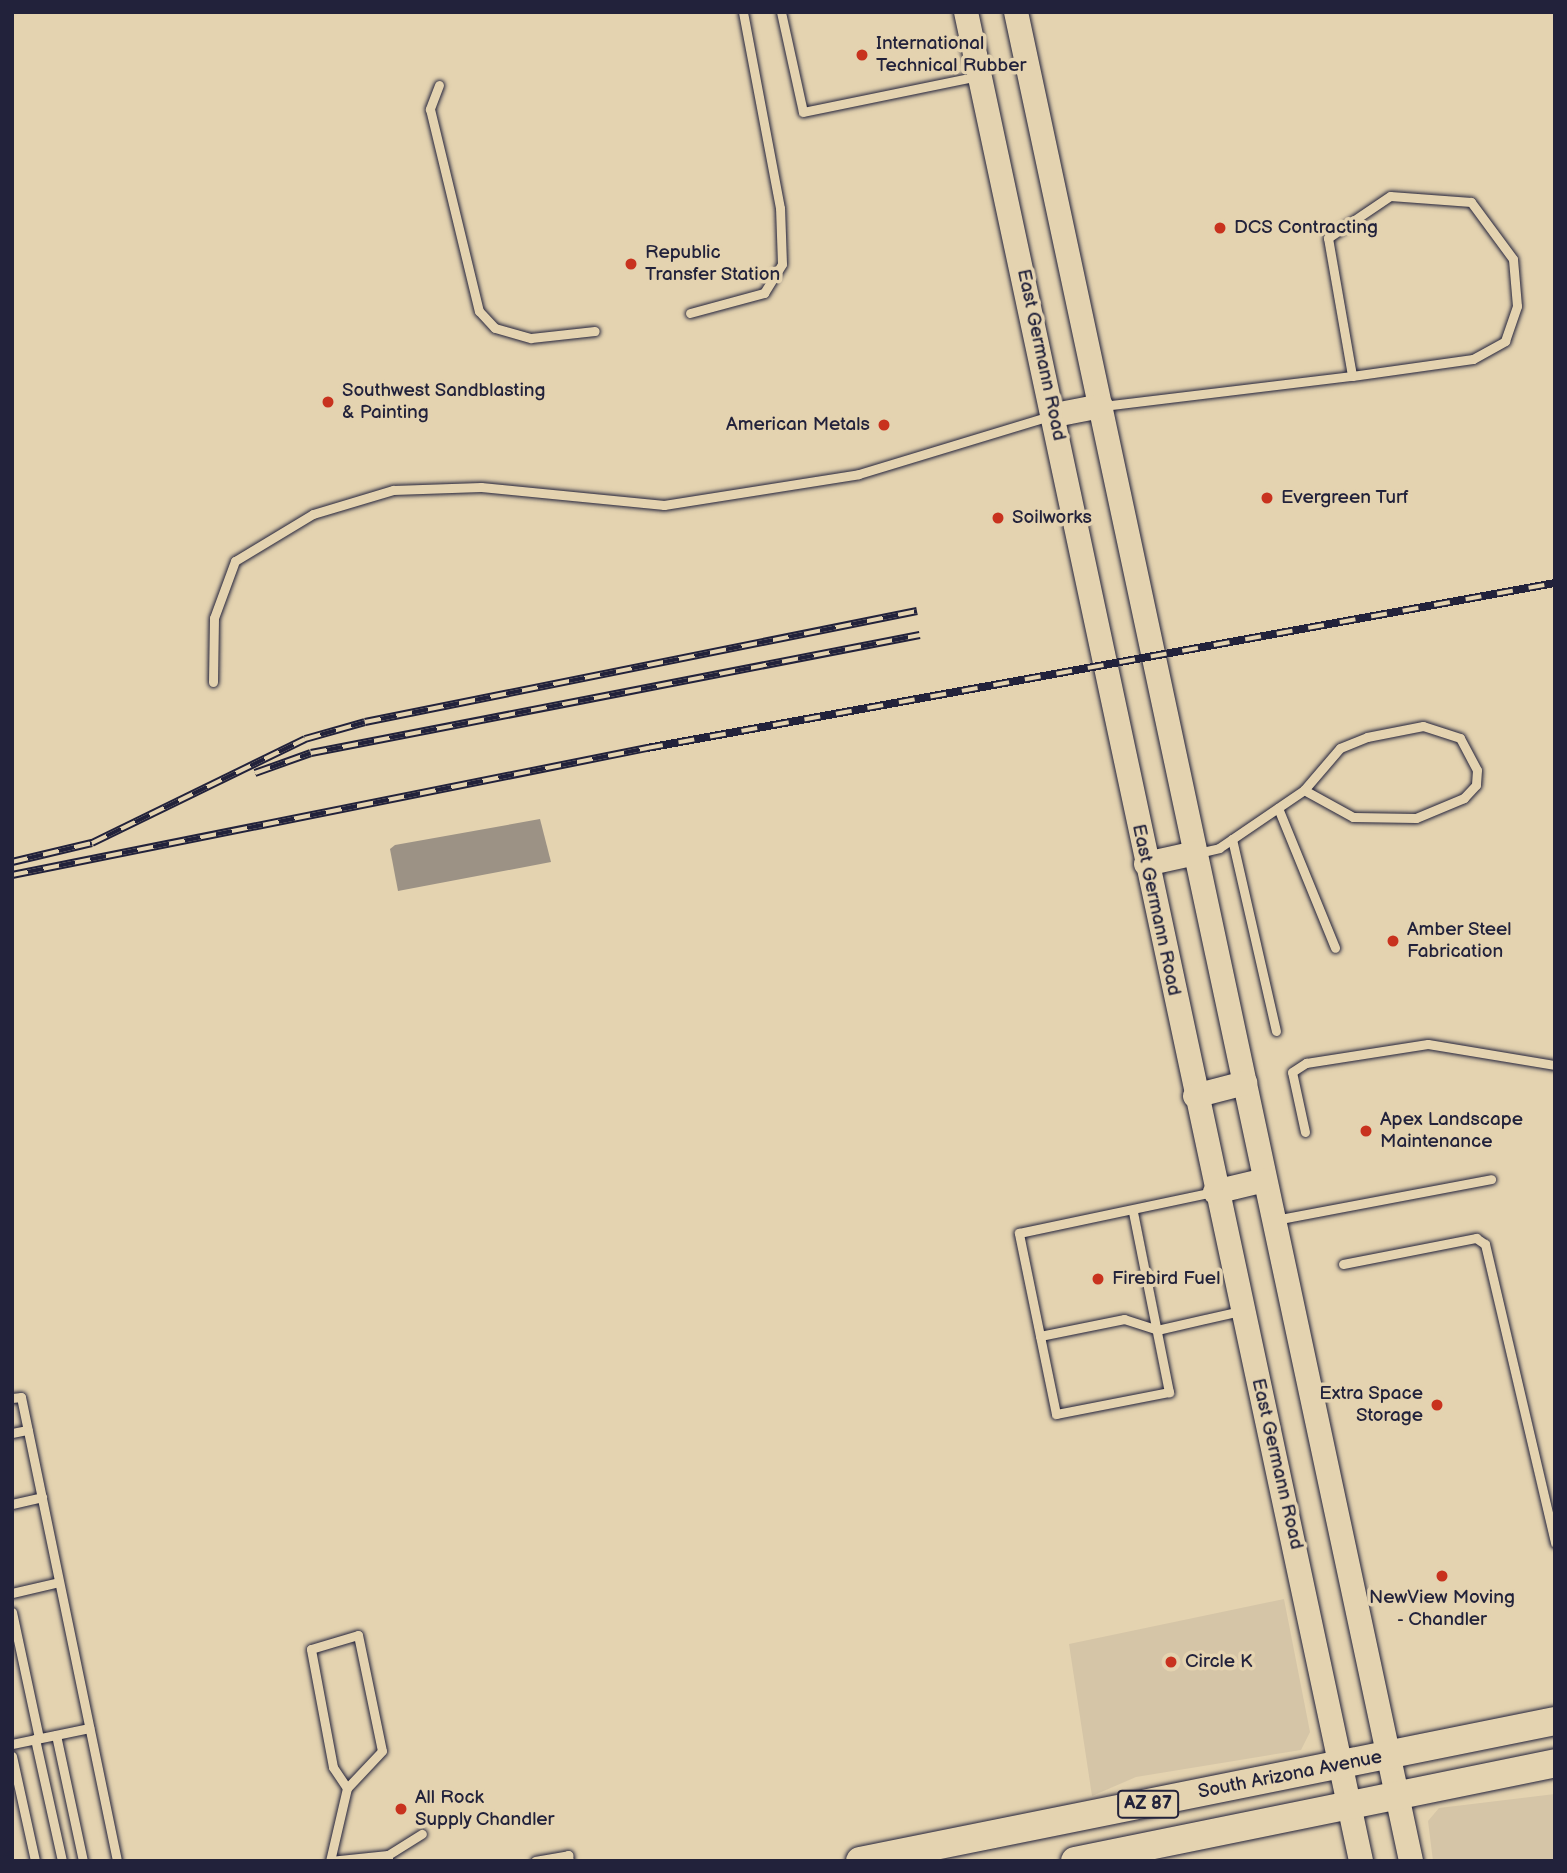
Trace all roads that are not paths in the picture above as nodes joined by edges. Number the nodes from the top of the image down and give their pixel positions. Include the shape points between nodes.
1 (743, 12) edge
2 (781, 12) edge
3 (966, 12) edge
4 (1016, 12) edge
5 (979, 76) junction
6 (439, 85) dead end
7 (690, 313) dead end
8 (595, 331) dead end
9 (1352, 376) junction
10 (1101, 406) junction
11 (1055, 415) junction
12 (213, 682) dead end
13 (1304, 790) junction
14 (1278, 808) junction
15 (1232, 839) junction
16 (1196, 853) junction
17 (1146, 864) junction
18 (1335, 948) dead end
19 (1276, 1031) dead end
20 (1555, 1065) edge
21 (1245, 1083) junction
22 (1195, 1096) junction
23 (1305, 1132) dead end
24 (1491, 1179) dead end
25 (1265, 1180) junction
26 (1215, 1192) junction
27 (1133, 1212) junction
28 (1273, 1220) junction
29 (1343, 1264) dead end
30 (1242, 1311) junction
31 (1157, 1330) junction
32 (1040, 1336) junction
33 (12, 1398) edge
34 (28, 1430) junction
35 (12, 1433) edge
36 (42, 1497) junction
37 (12, 1504) edge
38 (1555, 1543) edge
39 (59, 1582) junction
40 (12, 1593) edge
41 (12, 1612) edge
42 (1555, 1721) edge
43 (89, 1728) junction
44 (56, 1735) junction
45 (37, 1739) junction
46 (12, 1744) edge
47 (1389, 1755) junction
48 (12, 1756) edge
49 (1555, 1763) edge
50 (1341, 1765) junction
51 (347, 1788) junction
52 (1397, 1796) junction
53 (1349, 1807) junction
54 (422, 1834) dead end
55 (388, 1858) edge
56 (35, 1861) edge
57 (62, 1861) edge
58 (83, 1861) edge
59 (117, 1861) edge
60 (330, 1861) edge
61 (535, 1861) edge
62 (569, 1861) edge
63 (860, 1861) edge
64 (1075, 1861) edge
65 (1361, 1861) edge
66 (1411, 1861) edge

1 - 7 lane via 780,208 782,264 764,293
2 - 5 lane via 803,112
3 - 5 main road, East Germann Road
4 - 10 main road
5 - 11 main road, East Germann Road
6 - 8 lane via 430,108 479,311 495,328 531,338
9 - 9 lane via 1473,359 1505,341 1517,306 1513,259 1471,202 1390,196 1328,238
9 - 10 lane
10 - 11 main road
10 - 16 main road
11 - 12 lane via 859,474 664,505 481,487 393,490 313,514 235,561 214,618
11 - 17 main road, East Germann Road
13 - 13 lane via 1340,748 1423,726 1460,738 1477,770 1476,785 1464,798 1416,818 1353,817
13 - 14 lane
14 - 15 lane
14 - 18 lane
15 - 16 lane
15 - 19 lane
16 - 17 main road
16 - 21 main road
17 - 22 main road, East Germann Road
20 - 23 lane via 1428,1044 1306,1063 1292,1072
21 - 22 main road
21 - 25 main road
22 - 26 main road, East Germann Road
24 - 28 lane
25 - 26 main road
25 - 28 main road
26 - 27 lane
26 - 30 main road, East Germann Road
27 - 31 lane
27 - 32 lane via 1019,1233
28 - 47 main road
29 - 38 lane via 1476,1238 1485,1244
30 - 31 lane
30 - 50 main road, East Germann Road
31 - 32 lane via 1124,1320
31 - 32 lane via 1169,1392 1056,1414
33 - 34 lane via 21,1397
34 - 35 lane
34 - 36 lane
36 - 37 lane
36 - 39 lane
39 - 40 lane
39 - 43 lane
41 - 45 lane
42 - 47 main road, South Arizona Avenue / AZ 87
43 - 44 lane
43 - 59 lane
44 - 45 lane
44 - 58 lane
45 - 46 lane
45 - 57 lane
47 - 50 main road, South Arizona Avenue / AZ 87
47 - 52 main road
48 - 56 lane
49 - 52 main road, AZ 87
50 - 53 main road, East Germann Road
50 - 63 main road, South Arizona Avenue / AZ 87
51 - 51 lane via 333,1767 311,1649 358,1635 382,1751
51 - 60 lane
52 - 53 main road, AZ 87
52 - 66 main road
53 - 64 main road, AZ 87
53 - 65 main road, East Germann Road
54 - 55 lane
55 - 60 lane
61 - 62 lane via 568,1855

